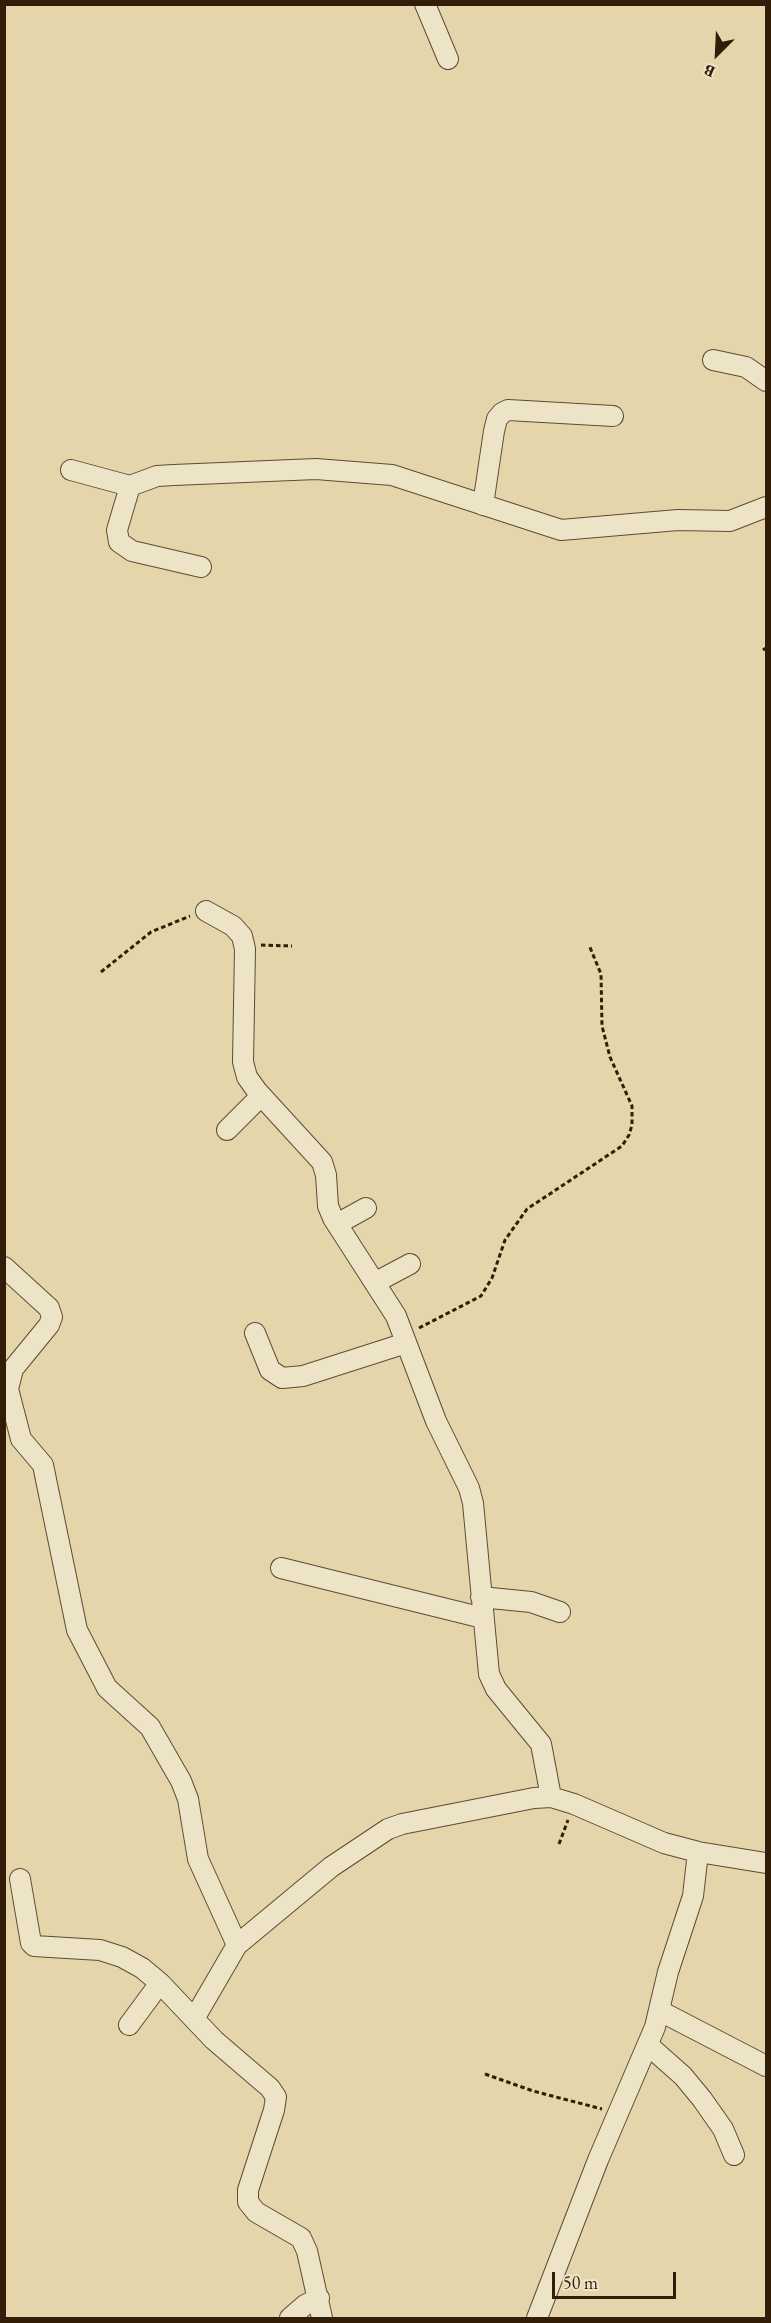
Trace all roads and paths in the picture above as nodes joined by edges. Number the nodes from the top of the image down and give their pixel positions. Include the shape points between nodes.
1 (425, 4) edge
2 (448, 59) dead end
3 (713, 360) dead end
4 (766, 381) edge
5 (613, 416) dead end
6 (71, 470) dead end
7 (130, 486) junction
8 (483, 505) junction
9 (766, 507) edge
10 (201, 567) dead end
11 (206, 911) joint
12 (244, 944) junction
13 (590, 945) dead end
14 (292, 946) dead end
15 (101, 972) dead end
16 (261, 1096) junction
17 (227, 1130) dead end
18 (366, 1208) dead end
19 (337, 1224) junction
20 (410, 1264) dead end
21 (4, 1267) edge
22 (376, 1282) junction
23 (255, 1332) dead end
24 (405, 1339) junction
25 (280, 1568) dead end
26 (481, 1597) junction
27 (560, 1612) dead end
28 (483, 1618) junction
29 (551, 1797) junction
30 (574, 1804) junction
31 (559, 1844) dead end
32 (698, 1852) junction
33 (766, 1863) edge
34 (20, 1879) dead end
35 (237, 1945) junction
36 (160, 1983) junction
37 (660, 2011) junction
38 (194, 2019) junction
39 (129, 2025) dead end
40 (648, 2045) junction
41 (766, 2066) edge
42 (485, 2074) dead end
43 (619, 2113) junction
44 (734, 2155) dead end
45 (319, 2298) junction
46 (290, 2319) edge
47 (322, 2319) edge
48 (537, 2319) edge

1 - 2 street
3 - 4 street via 746,367
5 - 8 street via 508,410 502,413 494,431
6 - 7 street
7 - 8 street via 166,476 316,469 409,478
7 - 10 street via 117,530 119,542 132,551
8 - 9 street via 539,525 581,531 667,520 730,521
11 - 12 street via 233,926
11 - 15 path via 151,932
12 - 14 path
12 - 16 street via 243,1062 247,1077
13 - 24 path via 601,974 602,1026 610,1057 632,1106 629,1135 622,1146 527,1209 505,1240 481,1296
16 - 17 street
16 - 19 street via 322,1162 328,1206
18 - 19 street
19 - 22 street
20 - 22 street
21 - 35 street via 49,1308 52,1317 13,1369 8,1389 21,1439 43,1465 77,1630 107,1688 150,1727 181,1780 200,1866
22 - 24 street
23 - 24 street via 270,1370 282,1378 303,1376
24 - 26 street via 436,1420 469,1488
25 - 28 street
26 - 27 street via 531,1602
26 - 28 street
28 - 29 street via 489,1674 496,1689 541,1743
29 - 30 street
29 - 35 street via 388,1829 331,1867
30 - 31 path
30 - 32 street via 647,1836
32 - 33 street
32 - 37 street via 693,1896 668,1972
34 - 36 street via 34,1946 100,1950 122,1957
35 - 38 street
36 - 38 street
36 - 39 street
37 - 40 street
37 - 41 street
38 - 45 street via 276,2097 248,2190 248,2202 256,2212 301,2238
40 - 43 street
40 - 44 street via 702,2099 723,2129
42 - 43 path
43 - 48 street
45 - 46 street
45 - 47 street

